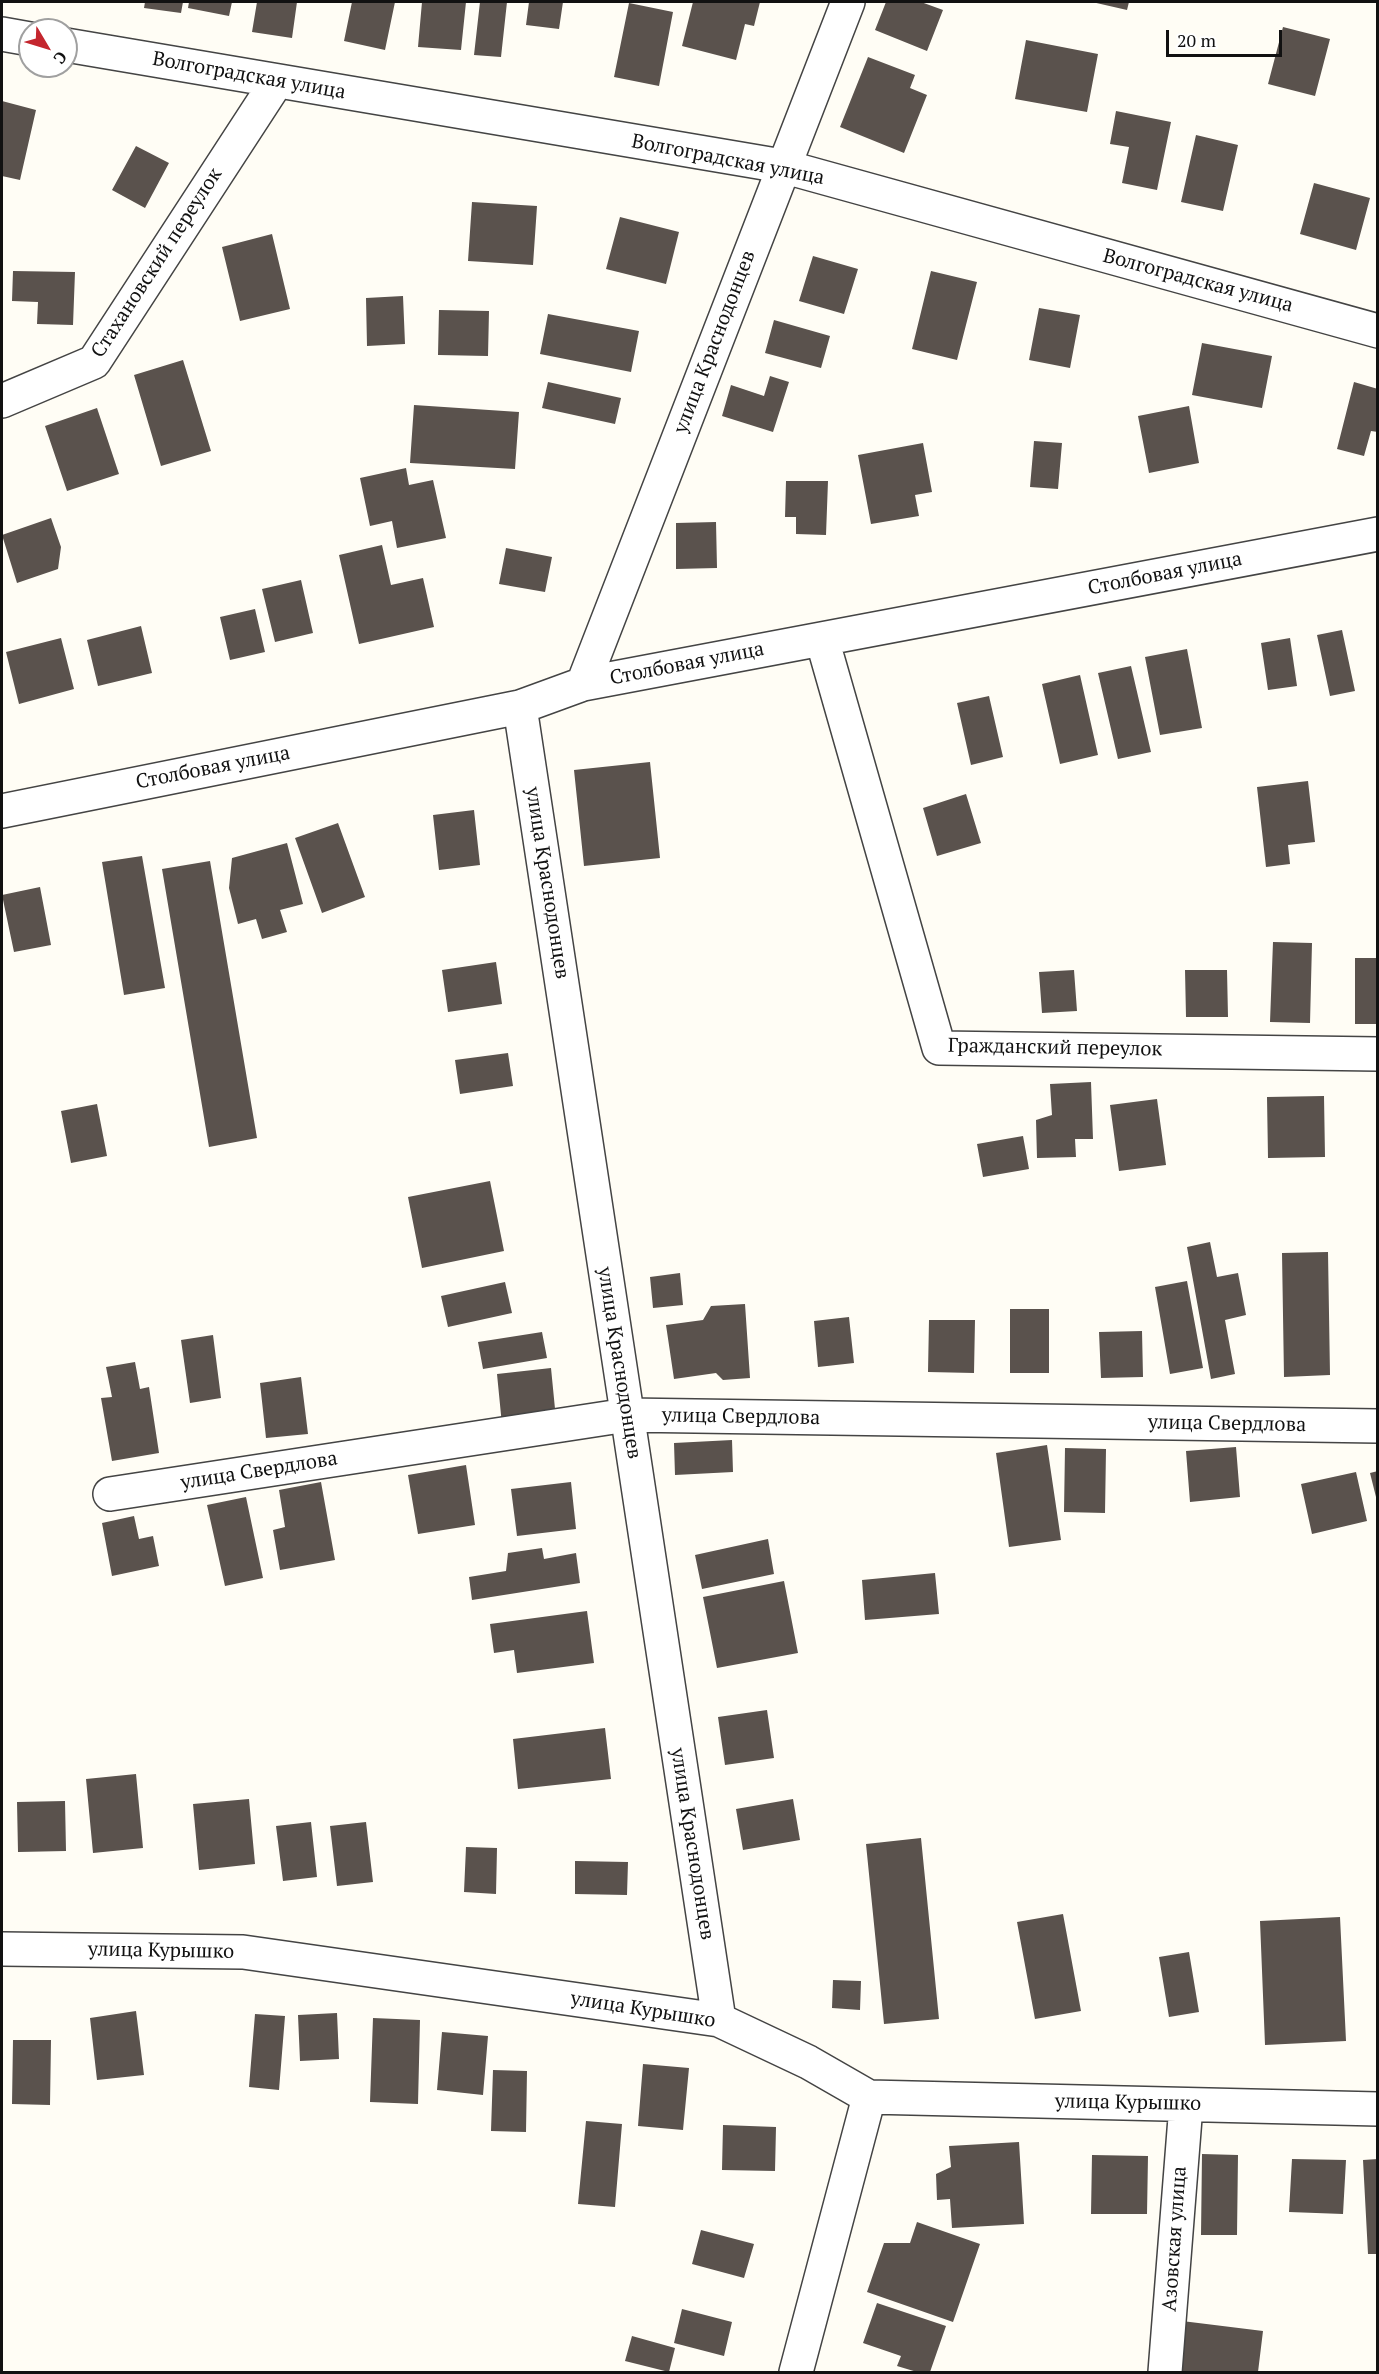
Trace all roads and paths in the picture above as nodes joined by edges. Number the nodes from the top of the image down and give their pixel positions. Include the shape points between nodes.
1 (848, 2) edge
2 (2, 34) edge
3 (18, 37) edge
4 (78, 47) edge
5 (277, 81) junction
6 (782, 166) junction
7 (1377, 331) edge
8 (2, 401) edge
9 (1377, 534) edge
10 (822, 639) junction
11 (583, 684) junction
12 (520, 707) junction
13 (2, 811) edge
14 (1377, 1054) edge
15 (627, 1415) junction
16 (1377, 1426) edge
17 (110, 1494) dead end
18 (2, 1949) edge
19 (719, 2020) junction
20 (869, 2097) junction
21 (1186, 2105) junction
22 (1377, 2109) edge
23 (796, 2373) edge
24 (1165, 2373) edge

1 - 6 street, улица Краснодонцев
2 - 3 street
4 - 5 street, Волгоградская улица
5 - 6 street, Волгоградская улица
5 - 8 street, Стахановский переулок via 94,362
6 - 7 street, Волгоградская улица
6 - 11 street, улица Краснодонцев
9 - 10 street, Столбовая улица
10 - 11 street, Столбовая улица
10 - 14 street, Гражданский переулок via 939,1048
11 - 12 street, Столбовая улица
12 - 13 street, Столбовая улица
12 - 15 street, улица Краснодонцев
15 - 16 street, улица Свердлова
15 - 17 street, улица Свердлова
15 - 19 street, улица Краснодонцев
18 - 19 street, улица Курышко via 243,1952
19 - 20 street, улица Курышко via 808,2062
20 - 21 street, улица Курышко
20 - 23 street
21 - 22 street, улица Курышко
21 - 24 street, Азовская улица

